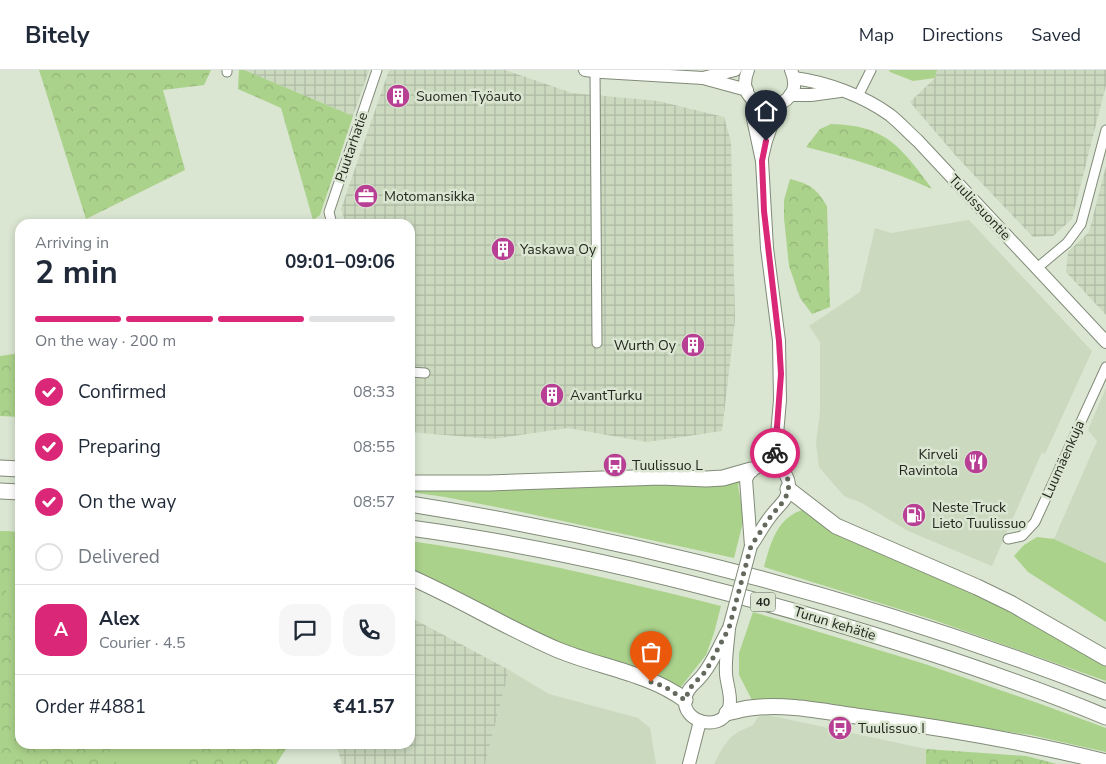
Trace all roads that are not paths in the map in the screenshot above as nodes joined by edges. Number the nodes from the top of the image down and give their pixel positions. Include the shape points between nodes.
1 (377, 70) edge
2 (735, 70) edge
3 (748, 70) edge
4 (872, 70) edge
5 (590, 71) edge
6 (793, 74) edge
7 (703, 78) junction
8 (840, 91) junction
9 (750, 95) junction
10 (790, 95) junction
11 (858, 96) junction
12 (779, 104) junction
13 (1106, 130) edge
14 (762, 161) junction
15 (331, 219) edge
16 (1037, 268) junction
17 (1106, 342) edge
18 (597, 343) dead end
19 (1106, 367) edge
20 (415, 372) edge
21 (425, 373) dead end
22 (773, 464) junction
23 (0, 468) edge
24 (15, 469) edge
25 (751, 470) junction
26 (415, 483) edge
27 (788, 489) junction
28 (0, 491) edge
29 (15, 492) edge
30 (415, 505) edge
31 (415, 529) edge
32 (1008, 538) dead end
33 (751, 546) junction
34 (415, 579) edge
35 (729, 628) junction
36 (1106, 658) edge
37 (1106, 692) edge
38 (685, 700) junction
39 (727, 713) junction
40 (1106, 717) edge
41 (700, 721) junction
42 (1106, 762) edge
43 (689, 764) edge

1 - 15 street, Puutarhatie via 329,212
2 - 7 street
3 - 9 street via 745,83
4 - 11 street
5 - 7 street
5 - 18 street
6 - 8 street, Tuulissuontie
6 - 10 street via 794,87
7 - 9 street
8 - 10 street, Tuulissuontie
8 - 11 street, Tuulissuontie
9 - 12 street via 766,106
9 - 14 street
10 - 12 street
11 - 16 street, Tuulissuontie via 891,116 918,141
12 - 14 street
13 - 16 street via 1080,224 1066,243
14 - 22 street via 767,248 781,374
16 - 17 street, Tuulissuontie
19 - 32 street, Luumäenkuja via 1035,522 1022,536
20 - 21 street
22 - 25 street
22 - 27 street via 784,470
23 - 24 highway
25 - 26 highway via 706,479 661,477
25 - 33 street via 746,483
27 - 33 street via 786,498
27 - 36 highway via 840,528 1012,604
28 - 29 highway
30 - 37 highway, Turun kehätie / 40 via 529,524 660,552 797,587 1038,665
31 - 40 highway, Turun kehätie / 40 via 549,551 772,604 984,671
33 - 35 street, bridge
34 - 38 highway via 558,650 664,686
35 - 38 street via 706,671 690,688
35 - 39 street via 726,674 730,704
38 - 41 street via 686,708
39 - 41 street via 718,721
39 - 42 highway via 779,707 842,714 975,734
41 - 43 street

